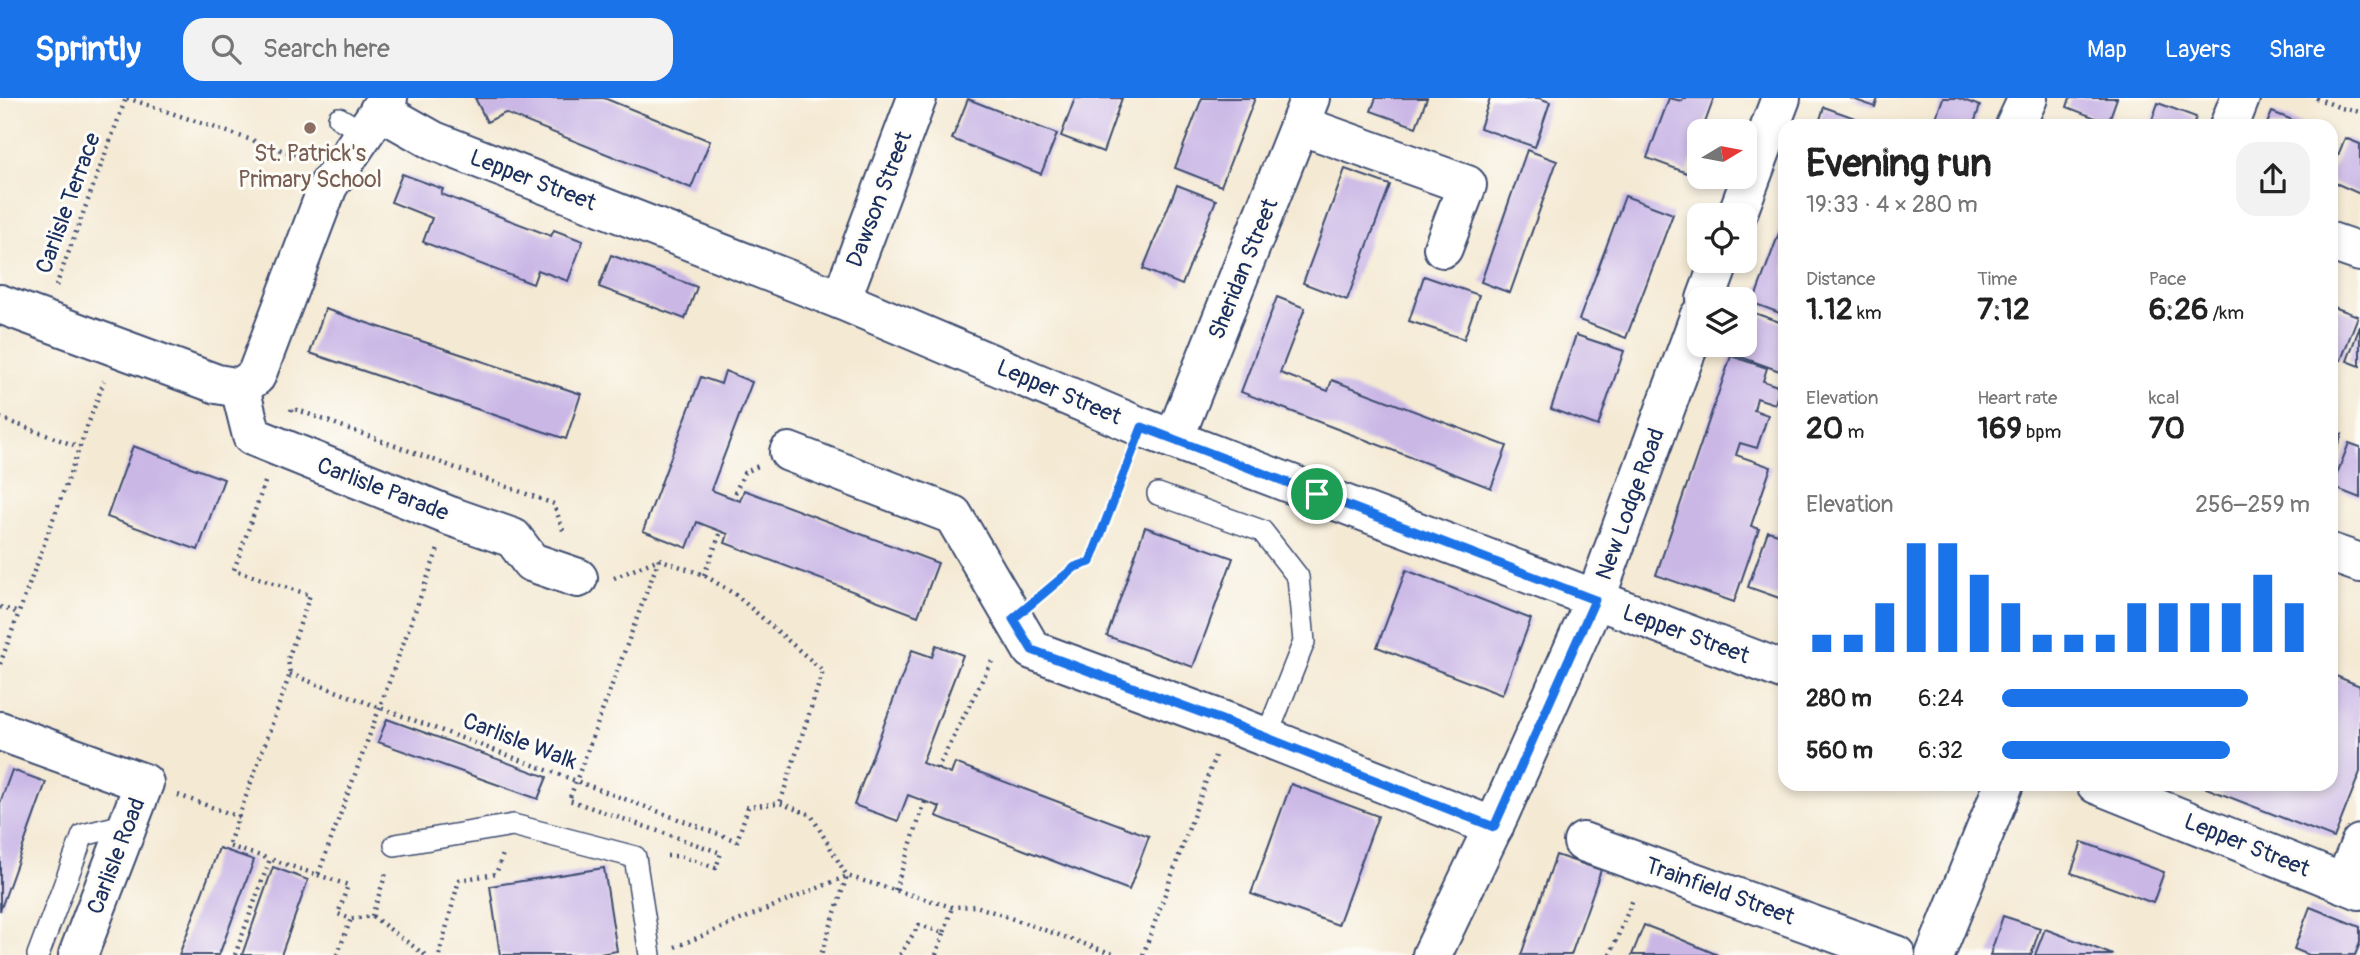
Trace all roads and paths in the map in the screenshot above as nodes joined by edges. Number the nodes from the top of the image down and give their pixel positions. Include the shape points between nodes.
1 (126, 98) edge
2 (917, 98) edge
3 (1781, 98) edge
4 (2028, 98) edge
5 (2240, 98) edge
6 (2316, 98) edge
7 (1305, 112) edge
8 (2360, 112) edge
9 (368, 115) edge
10 (2018, 119) edge
11 (2232, 119) edge
12 (339, 170) junction
13 (1742, 203) edge
14 (2338, 244) edge
15 (1443, 248) dead end
16 (2360, 252) edge
17 (841, 300) junction
18 (0, 304) edge
19 (43, 319) junction
20 (117, 348) junction
21 (1687, 350) edge
22 (240, 388) junction
23 (0, 418) edge
24 (1158, 433) junction
25 (79, 447) junction
26 (277, 447) junction
27 (789, 452) dead end
28 (1158, 495) dead end
29 (450, 516) junction
30 (720, 534) dead end
31 (2338, 556) edge
32 (659, 559) junction
33 (2360, 564) edge
34 (704, 575) junction
35 (578, 579) joint
36 (1595, 600) junction
37 (0, 607) edge
38 (19, 613) junction
39 (1013, 619) junction
40 (0, 664) edge
41 (1778, 668) edge
42 (290, 674) junction
43 (380, 708) junction
44 (1227, 722) junction
45 (0, 731) edge
46 (1266, 738) junction
47 (937, 769) dead end
48 (576, 781) junction
49 (144, 783) junction
50 (2001, 791) edge
51 (2134, 791) edge
52 (2173, 798) edge
53 (925, 802) dead end
54 (780, 803) junction
55 (239, 817) junction
56 (128, 824) junction
57 (513, 825) junction
58 (1494, 827) junction
59 (1583, 842) dead end
60 (2360, 844) edge
61 (394, 845) joint
62 (270, 859) junction
63 (1647, 864) junction
64 (318, 875) junction
65 (847, 876) junction
66 (2352, 887) edge
67 (894, 890) junction
68 (952, 907) junction
69 (372, 916) junction
70 (351, 919) junction
71 (944, 933) junction
72 (660, 952) edge
73 (38, 955) edge
74 (78, 955) edge
75 (235, 955) edge
76 (337, 955) edge
77 (425, 955) edge
78 (439, 955) edge
79 (821, 955) edge
80 (900, 955) edge
81 (936, 955) edge
82 (1116, 955) edge
83 (1143, 955) edge
84 (1432, 955) edge
85 (1610, 955) edge
86 (1896, 955) edge
87 (1935, 955) edge

1 - 12 path
1 - 19 path, Carlisle Terrace
2 - 17 street, Dawson Street
3 - 13 street
4 - 10 street
5 - 11 street
6 - 8 path
7 - 15 street via 1467,186
7 - 24 street, Sheridan Street
9 - 12 street
9 - 17 street, Lepper Street
12 - 22 street via 328,186 256,376
14 - 16 street
17 - 24 street, Lepper Street
18 - 19 street
19 - 20 street
20 - 22 street
20 - 25 path
21 - 36 street, New Lodge Road
22 - 26 street, Carlisle Parade via 252,436
23 - 25 path
24 - 36 street, Lepper Street
24 - 39 path via 1090,562 1075,567
25 - 38 path
26 - 29 street, Carlisle Parade
26 - 42 path via 234,570 310,595 288,659
27 - 39 street via 953,514
28 - 46 lane via 1262,531 1298,577 1304,642
29 - 35 street, Carlisle Parade via 513,538 531,562
29 - 43 path
30 - 34 path
31 - 33 street
32 - 34 path
32 - 35 path via 598,585
32 - 48 path
34 - 54 path via 736,595 823,671
36 - 41 street, Lepper Street
36 - 58 street, New Lodge Road
37 - 38 path
38 - 40 path
39 - 44 street via 1032,650
39 - 47 path
42 - 43 path, Carlisle Walk
42 - 55 path
43 - 48 path, Carlisle Walk
43 - 64 path
44 - 46 street
44 - 83 path
45 - 49 street, Carlisle Road
46 - 58 street
48 - 54 path, Carlisle Walk via 737,841 748,807
49 - 55 path
49 - 56 street, Carlisle Road
50 - 87 street
51 - 52 street, Lepper Street
52 - 66 street, Lepper Street
53 - 67 path
54 - 65 path via 811,815
55 - 62 path via 228,846
56 - 73 lane via 83,835
56 - 74 street, Carlisle Road
57 - 61 lane
57 - 72 lane via 635,857
57 - 78 path via 496,874 458,880
58 - 84 street, New Lodge Road
59 - 63 street, Trainfield Street
60 - 66 street
61 - 69 path
62 - 64 path
62 - 75 path
63 - 85 path
63 - 86 street, Trainfield Street
64 - 70 path via 348,885 338,914
65 - 67 path
65 - 72 path
65 - 79 path
67 - 68 path
68 - 71 path
68 - 82 path via 976,906
69 - 70 path
69 - 77 path
70 - 76 path
71 - 80 path via 919,925
71 - 81 path

